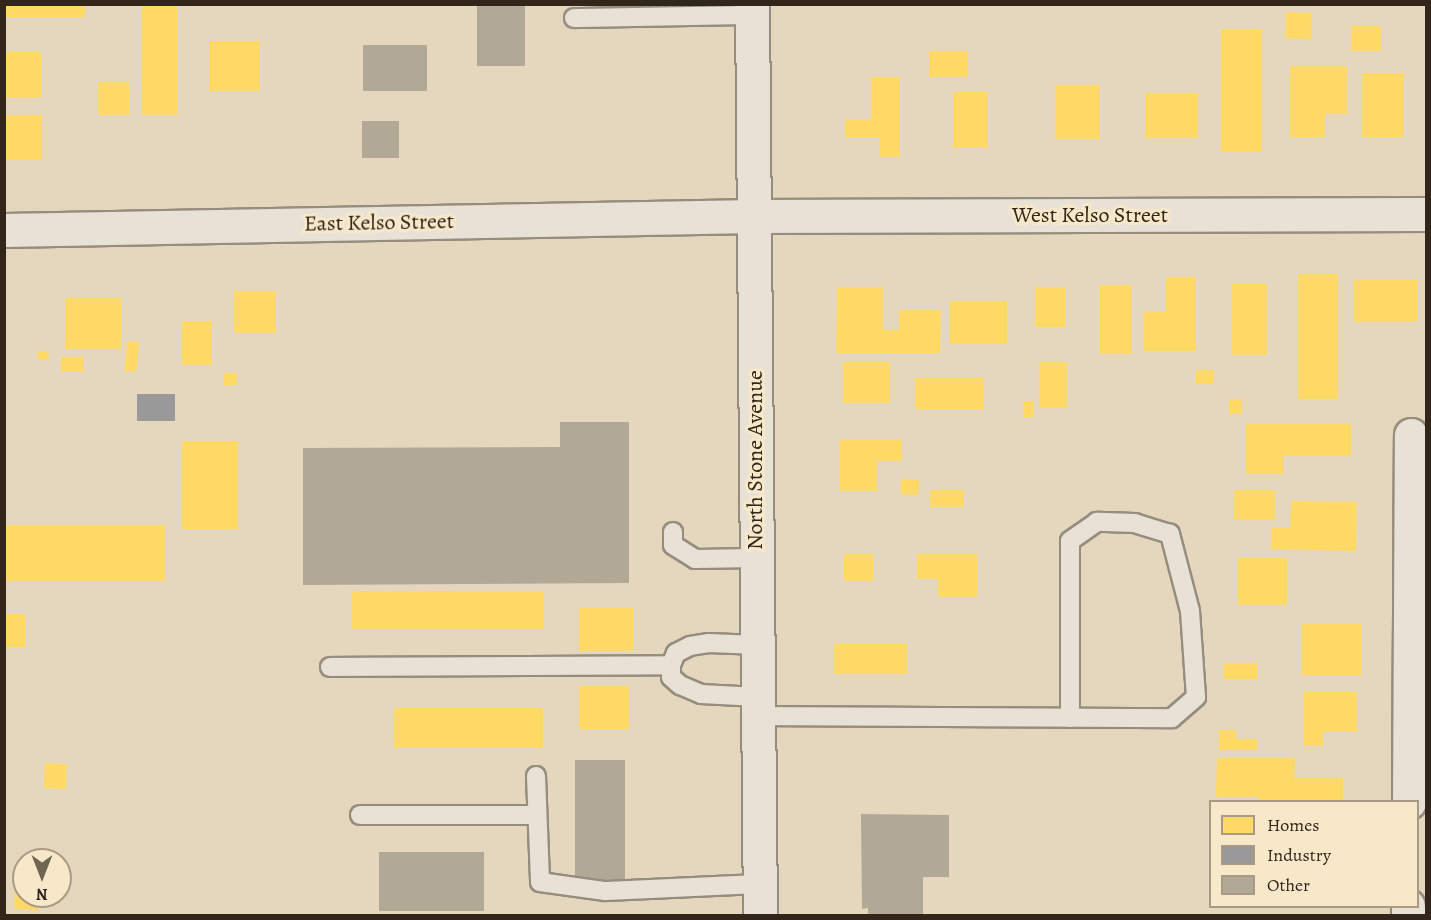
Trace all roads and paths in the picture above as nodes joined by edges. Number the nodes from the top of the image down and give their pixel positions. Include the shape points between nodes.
1 (752, 10) edge
2 (574, 18) dead end
3 (1426, 214) edge
4 (754, 216) junction
5 (4, 230) edge
6 (1411, 435) dead end
7 (673, 532) dead end
8 (757, 558) junction
9 (758, 645) junction
10 (671, 665) junction
11 (330, 667) dead end
12 (758, 707) junction
13 (1070, 718) junction
14 (536, 776) dead end
15 (1409, 800) edge
16 (360, 815) dead end
17 (537, 815) junction
18 (760, 900) edge

1 - 2 lane
1 - 4 street, North Stone Avenue
3 - 4 street, West Kelso Street
4 - 5 street, East Kelso Street
4 - 8 street, North Stone Avenue
6 - 15 street
7 - 8 lane via 673,545 695,559
8 - 9 street, North Stone Avenue
9 - 10 lane via 690,646 676,653
9 - 12 street, North Stone Avenue
10 - 11 lane
10 - 12 lane via 671,677 680,685
12 - 13 lane
12 - 18 street, North Stone Avenue
13 - 13 lane via 1172,718 1196,697 1190,611 1170,534 1135,523 1097,522 1070,540
14 - 17 lane
16 - 17 lane
17 - 18 lane via 540,882 605,891

